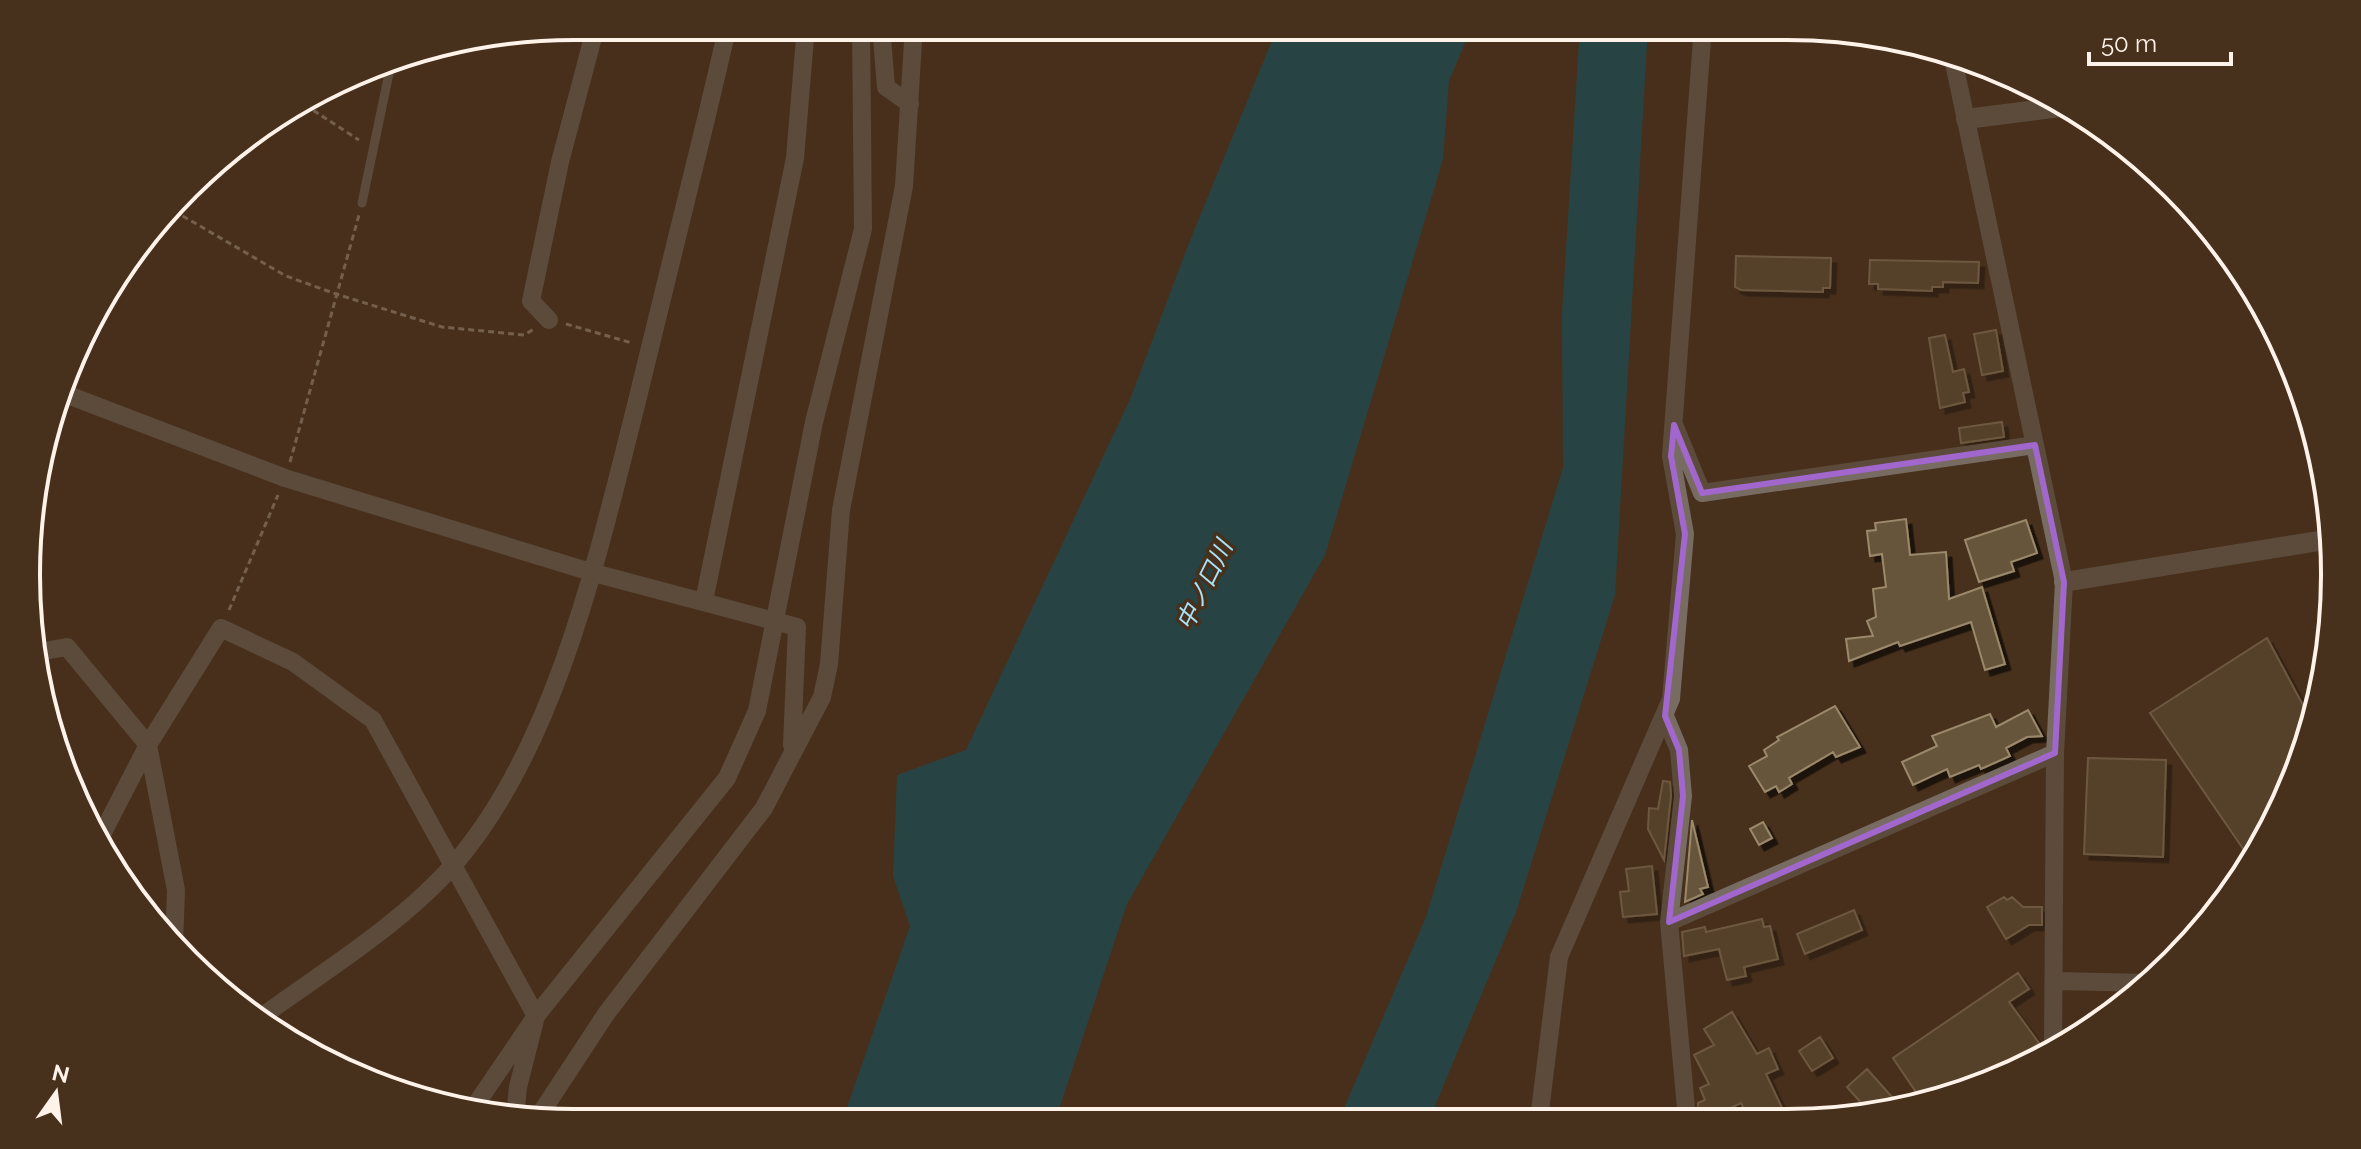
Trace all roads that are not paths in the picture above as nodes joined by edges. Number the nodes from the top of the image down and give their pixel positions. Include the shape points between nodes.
1 (592, 40) edge
2 (725, 40) edge
3 (805, 40) edge
4 (861, 40) edge
5 (882, 40) edge
6 (913, 40) edge
7 (1702, 40) edge
8 (1955, 67) edge
9 (389, 74) edge
10 (910, 104) junction
11 (2048, 109) edge
12 (1966, 119) junction
13 (362, 203) road end
14 (549, 320) road end
15 (71, 396) edge
16 (1674, 425) junction
17 (2035, 445) junction
18 (2320, 541) edge
19 (594, 573) junction
20 (2064, 582) junction
21 (704, 601) junction
22 (773, 621) junction
23 (46, 651) edge
24 (1665, 716) junction
25 (148, 745) junction
26 (792, 753) junction
27 (2055, 753) junction
28 (105, 829) edge
29 (455, 863) junction
30 (1669, 922) junction
31 (175, 929) edge
32 (2054, 981) junction
33 (2126, 987) edge
34 (268, 1012) edge
35 (536, 1016) junction
36 (2053, 1037) edge
37 (479, 1100) edge
38 (516, 1105) edge
39 (544, 1108) edge
40 (1540, 1109) edge
41 (1686, 1109) edge

1 - 14 street via 531,301
2 - 19 street
3 - 21 street via 795,158
4 - 22 street via 863,229 814,422
5 - 10 street via 886,87
6 - 10 street
7 - 16 street
8 - 12 street
9 - 13 lane
10 - 26 street via 904,186 841,510 829,664 822,697
11 - 12 street
12 - 17 street
15 - 19 street via 285,478
16 - 17 street via 1702,493
16 - 24 street via 1671,456 1685,534 1671,699
17 - 20 street
18 - 20 street
19 - 21 street
19 - 29 street via 548,703 487,818
20 - 27 street
21 - 22 street
22 - 26 street via 797,627
22 - 35 street via 757,711 727,778
23 - 25 street via 67,647
24 - 30 street via 1679,750 1683,796
24 - 40 street via 1559,957
25 - 28 street
25 - 29 street via 221,628 293,662 373,720
25 - 31 street via 176,890
26 - 39 street via 764,808 606,1014
27 - 30 street
27 - 32 street
29 - 34 street via 401,914
29 - 35 street
30 - 41 street
32 - 33 street
32 - 36 street
35 - 37 street
35 - 38 street

